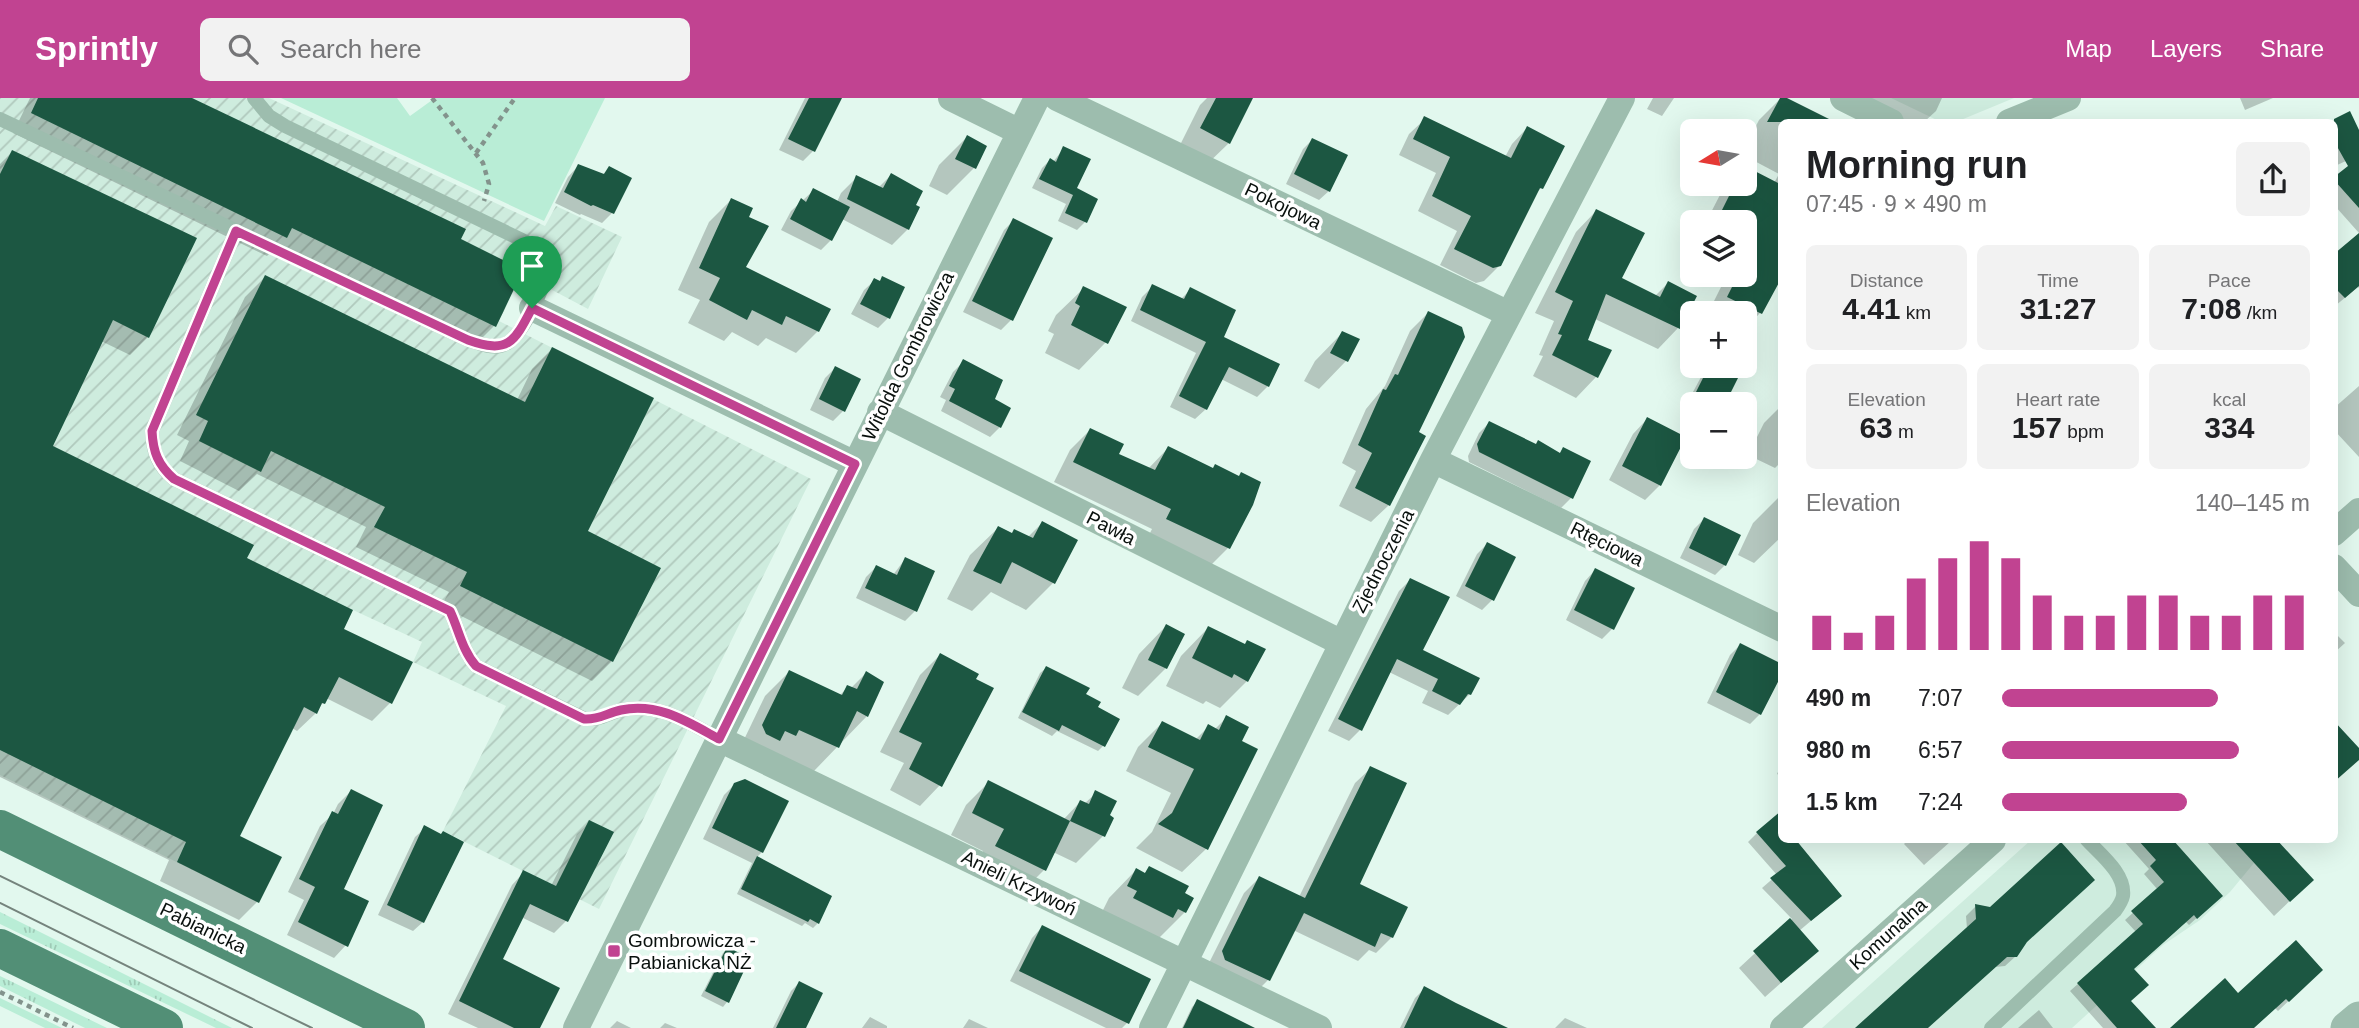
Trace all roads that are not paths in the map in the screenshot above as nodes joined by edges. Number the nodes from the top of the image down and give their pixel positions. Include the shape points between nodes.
1 (254, 98) edge
2 (951, 98) edge
3 (1037, 98) edge
4 (1057, 98) edge
5 (1622, 98) edge
6 (1843, 98) edge
7 (2068, 98) edge
8 (0, 118) edge
9 (1885, 119) edge
10 (2016, 119) edge
11 (1020, 132) junction
12 (236, 231) junction
13 (532, 308) junction
14 (1509, 314) junction
15 (880, 412) junction
16 (1433, 460) junction
17 (855, 464) junction
18 (2359, 511) edge
19 (2338, 529) edge
20 (2338, 571) edge
21 (2359, 594) edge
22 (1778, 627) edge
23 (1342, 643) junction
24 (719, 739) junction
25 (0, 829) edge
26 (1990, 843) edge
27 (2090, 843) edge
28 (0, 948) edge
29 (1185, 963) junction
30 (2359, 1018) edge
31 (1794, 1025) edge
32 (164, 1028) edge
33 (406, 1028) edge
34 (576, 1028) edge
35 (1152, 1028) edge
36 (1319, 1028) edge
37 (1992, 1028) edge
38 (2347, 1028) edge

1 - 13 lane via 285,126 543,250 552,265
2 - 11 street
3 - 11 street, Witolda Gombrowicza
4 - 14 street, Pokojowa
5 - 14 street, Zjednoczenia
6 - 9 street
7 - 10 street
8 - 12 lane
11 - 15 street, Witolda Gombrowicza
12 - 13 lane via 486,346 511,342
12 - 24 lane via 152,431 153,451 164,471 450,611 465,653 476,666 584,719 597,720 619,710 664,711
13 - 17 street
14 - 16 street, Zjednoczenia
15 - 17 street, Witolda Gombrowicza
15 - 23 street, Pawła
16 - 22 street, Rtęciowa
16 - 23 street, Zjednoczenia
17 - 24 street, Witolda Gombrowicza
18 - 19 street
20 - 21 street
23 - 29 street, Zjednoczenia
24 - 29 street, Anieli Krzywoń
24 - 34 street, Witolda Gombrowicza
25 - 33 main road, Pabianicka
26 - 31 street, Komunalna
27 - 37 lane via 2116,873 2123,897 2115,911
28 - 32 main road
29 - 35 street, Zjednoczenia
29 - 36 street, Anieli Krzywoń
30 - 38 street

